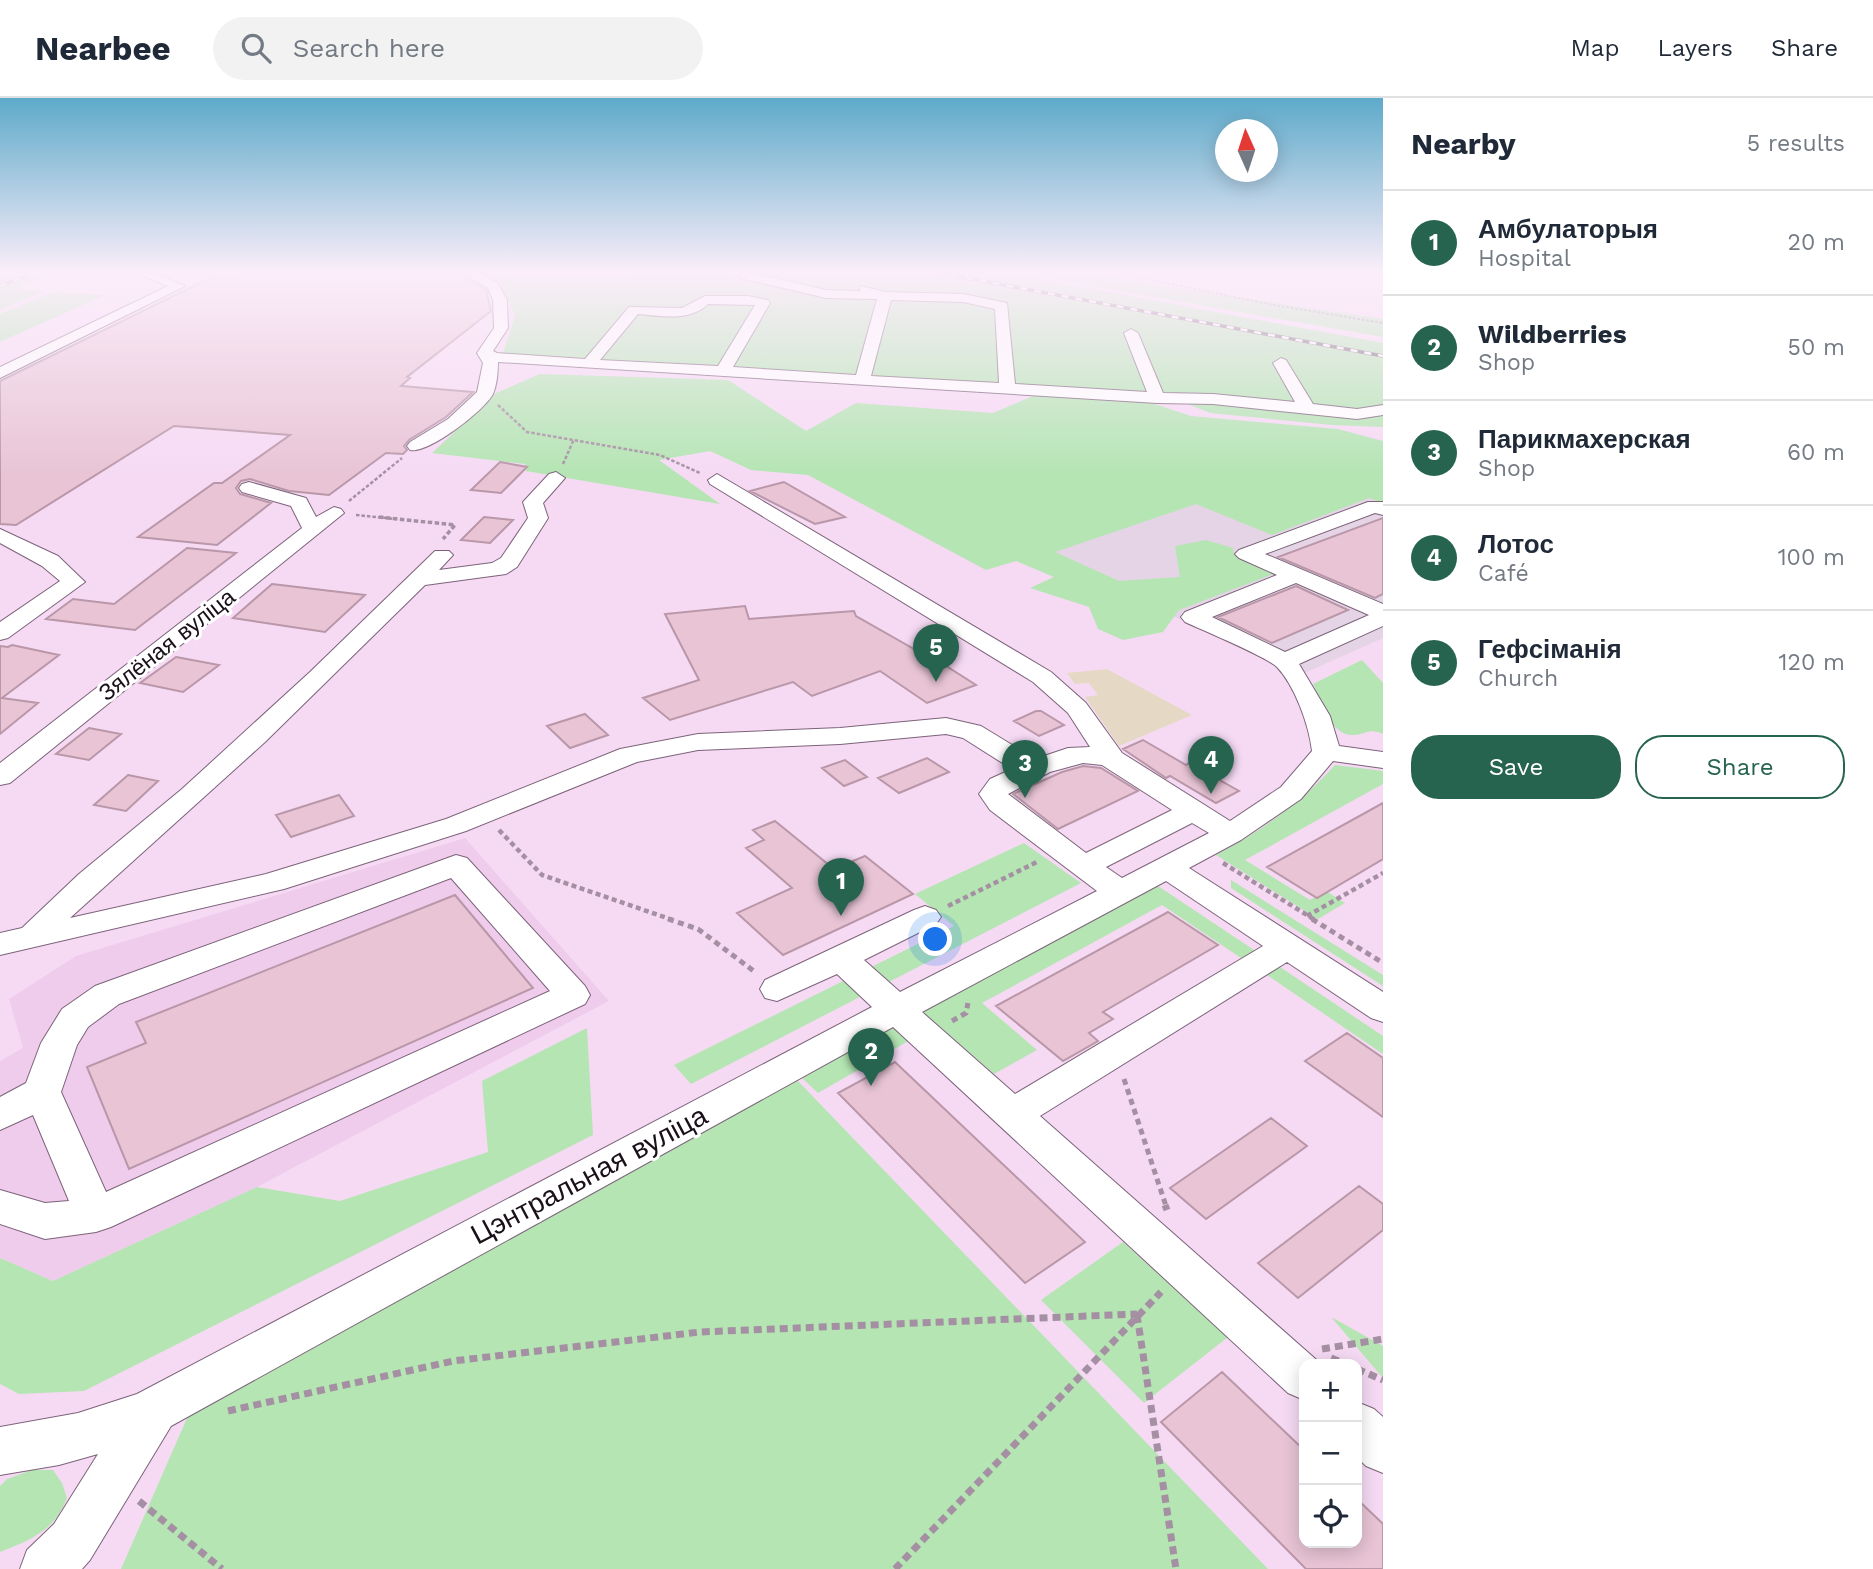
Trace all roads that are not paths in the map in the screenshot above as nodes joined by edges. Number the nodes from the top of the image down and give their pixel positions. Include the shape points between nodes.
1 (71, 339) edge
2 (494, 339) edge
3 (610, 339) edge
4 (742, 339) edge
5 (873, 339) edge
6 (1004, 339) edge
7 (1133, 339) edge
8 (484, 353) junction
9 (1281, 363) dead end
10 (589, 364) junction
11 (723, 371) junction
12 (0, 373) edge
13 (862, 380) junction
14 (1007, 388) junction
15 (1157, 398) junction
16 (1307, 408) junction
17 (1383, 410) edge
18 (416, 446) road end
19 (556, 478) road end
20 (717, 480) road end
21 (249, 488) dead end
22 (1383, 509) edge
23 (334, 513) road end
24 (313, 530) junction
25 (0, 535) edge
26 (442, 555) road end
27 (1296, 575) junction
28 (418, 579) junction
29 (1383, 615) edge
30 (0, 633) edge
31 (1290, 668) junction
32 (1326, 751) junction
33 (1112, 759) junction
34 (1383, 760) edge
35 (1034, 770) junction
36 (0, 777) edge
37 (1194, 811) junction
38 (1230, 834) junction
39 (1073, 858) junction
40 (1168, 868) junction
41 (1120, 892) junction
42 (925, 917) road end
43 (33, 937) junction
44 (0, 944) edge
45 (1287, 946) junction
46 (840, 958) junction
47 (777, 989) road end
48 (1383, 1009) edge
49 (897, 1010) junction
50 (41, 1092) junction
51 (1012, 1114) junction
52 (0, 1115) edge
53 (0, 1207) edge
54 (96, 1215) junction
55 (1302, 1359) edge
56 (154, 1410) junction
57 (1362, 1430) edge
58 (1383, 1449) edge
59 (0, 1451) edge
60 (46, 1569) edge

1 - 12 street
2 - 8 street
3 - 10 street
4 - 11 street
5 - 13 street
6 - 14 street
7 - 15 street
8 - 10 street
8 - 18 street via 491,363 485,393 454,423
9 - 16 street
10 - 11 street
11 - 13 street
13 - 14 street
14 - 15 street
15 - 16 street
16 - 17 street via 1357,414
19 - 28 street via 533,502 538,518 509,562 481,573
20 - 33 street via 1042,677 1077,708
21 - 24 street via 299,502
22 - 27 street via 1375,506 1246,554
23 - 24 street, Зялёная вуліца
24 - 36 street, Зялёная вуліца
25 - 30 street via 50,561 74,582
26 - 28 street
27 - 29 street
27 - 31 street via 1193,617
28 - 43 street via 309,688 189,798 66,900
29 - 31 street
31 - 32 street via 1325,733
32 - 34 street
32 - 38 street, Цэнтральная вуліца via 1291,793
33 - 35 street via 1076,753
33 - 37 street
35 - 39 street via 1000,785 993,794
35 - 43 street via 972,732 946,726 882,734 698,742 630,755 484,814 273,881
37 - 38 street
37 - 39 street
38 - 40 street, Цэнтральная вуліца
39 - 41 street
40 - 41 street, Цэнтральная вуліца
40 - 45 street
41 - 49 street, Цэнтральная вуліца
42 - 46 street
43 - 44 street
45 - 48 street
45 - 51 street
46 - 47 street
46 - 49 street
49 - 51 street
49 - 56 street, Цэнтральная вуліца
50 - 52 street
50 - 54 street
50 - 54 street via 59,1043 75,1018 107,995 456,865 573,995
51 - 55 street via 1185,1270
53 - 54 street via 45,1221
56 - 59 street, Цэнтральная вуліца via 126,1423
56 - 60 street via 72,1542
57 - 58 street

